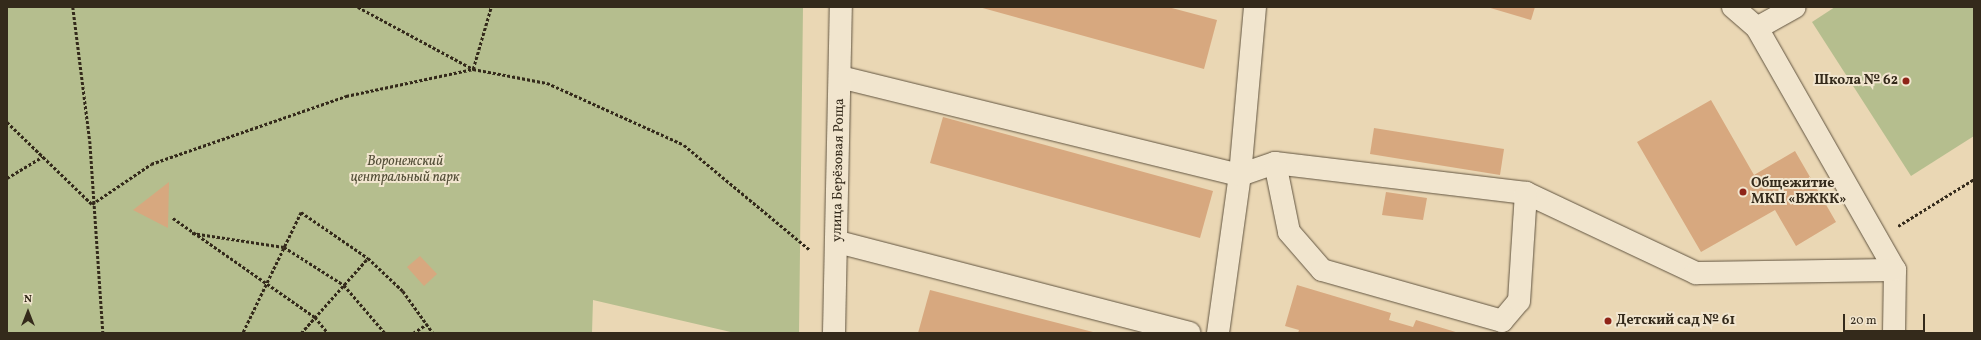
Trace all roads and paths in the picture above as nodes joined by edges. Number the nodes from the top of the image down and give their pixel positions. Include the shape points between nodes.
1 (73, 7) edge
2 (358, 7) edge
3 (491, 7) edge
4 (841, 7) edge
5 (1255, 7) edge
6 (1733, 7) edge
7 (1795, 7) edge
8 (1757, 28) junction
9 (473, 69) junction
10 (840, 77) junction
11 (7, 122) edge
12 (42, 157) junction
13 (1275, 163) junction
14 (1240, 175) junction
15 (7, 178) edge
16 (1974, 179) edge
17 (1526, 193) junction
18 (92, 204) junction
19 (1920, 213) dead end
20 (173, 218) dead end
21 (192, 233) junction
22 (838, 242) junction
23 (284, 247) junction
24 (368, 258) junction
25 (1895, 270) junction
26 (837, 274) junction
27 (266, 284) junction
28 (344, 285) junction
29 (315, 317) junction
30 (427, 324) junction
31 (243, 332) dead end
32 (103, 333) edge
33 (301, 333) edge
34 (328, 333) edge
35 (385, 333) edge
36 (413, 333) edge
37 (433, 333) edge
38 (834, 333) edge
39 (1189, 333) edge
40 (1218, 333) edge
41 (1894, 333) edge

1 - 18 path via 90,141
2 - 9 path
3 - 9 path
4 - 10 street, улица Берёзовая Роща
5 - 14 street
6 - 8 street
7 - 8 street
8 - 25 street
9 - 18 path via 346,96 151,164
9 - 26 path via 547,83 684,145
10 - 14 street
10 - 22 street, улица Берёзовая Роща
11 - 12 path
12 - 15 path
12 - 18 path
13 - 14 street
13 - 17 street
13 - 17 street via 1289,232 1322,270 1502,321 1518,301
14 - 40 street
16 - 19 path
17 - 25 street via 1696,273
18 - 32 path
20 - 21 path
21 - 23 path
21 - 27 path
22 - 26 street, улица Берёзовая Роща
22 - 39 street
23 - 24 path via 301,212
23 - 27 path
23 - 28 path
24 - 28 path
24 - 30 path via 403,291
25 - 41 street
26 - 38 street, улица Берёзовая Роща
27 - 29 path
27 - 31 path
28 - 29 path
28 - 35 path
29 - 33 path
29 - 34 path
30 - 36 path
30 - 37 path

